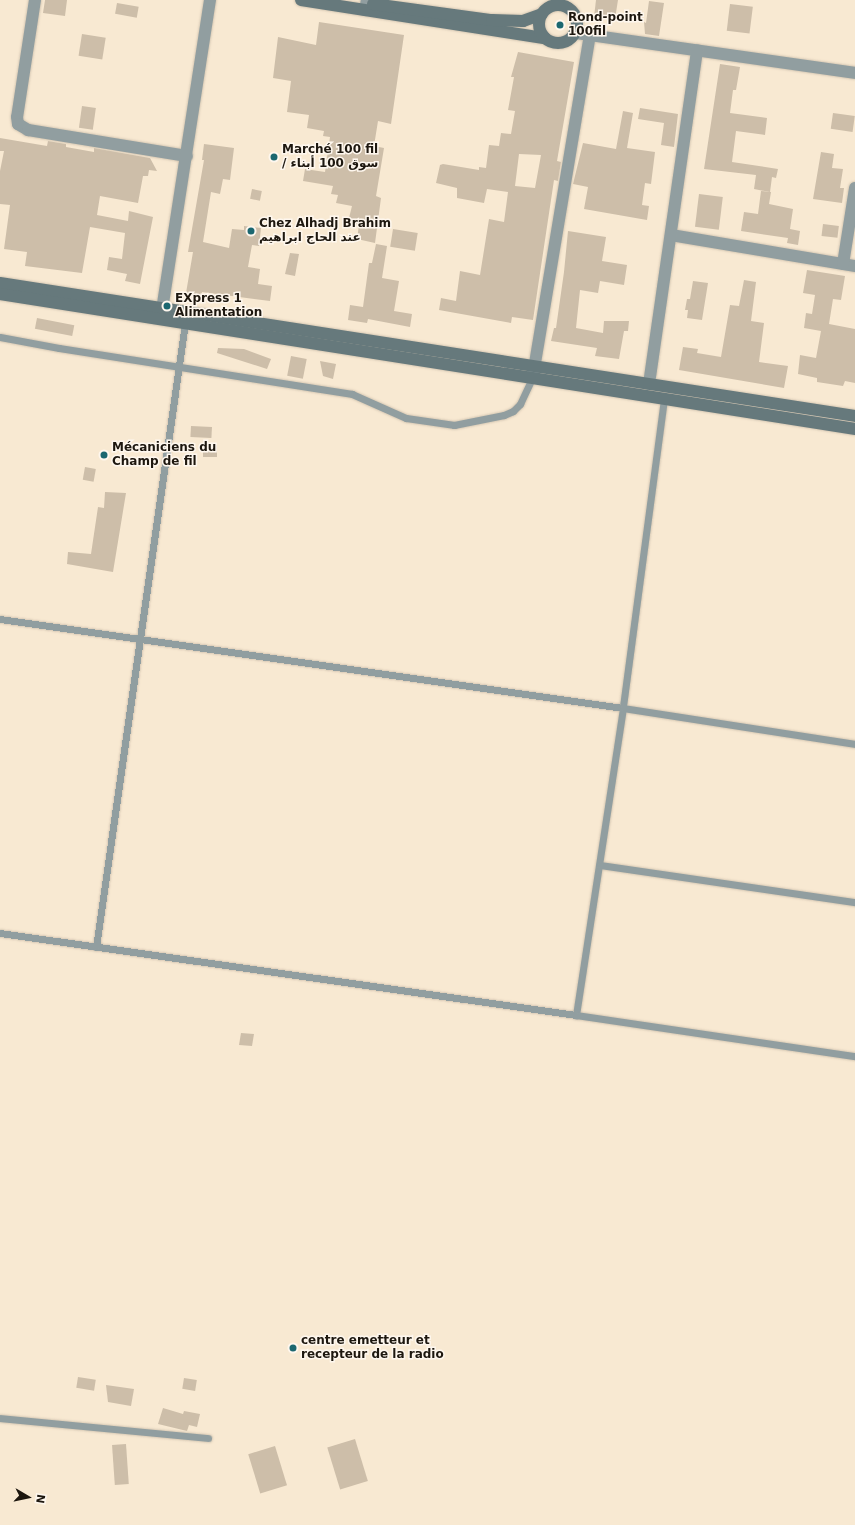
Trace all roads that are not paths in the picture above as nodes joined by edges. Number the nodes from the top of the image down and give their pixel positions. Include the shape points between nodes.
1 (35, 0) edge
2 (210, 0) edge
3 (301, 0) edge
4 (350, 0) edge
5 (571, 0) edge
6 (366, 4) edge
7 (546, 8) edge
8 (575, 14) junction
9 (575, 33) junction
10 (590, 35) junction
11 (545, 38) junction
12 (697, 50) junction
13 (855, 74) edge
14 (187, 156) junction
15 (855, 188) edge
16 (671, 235) junction
17 (849, 265) edge
18 (0, 283) edge
19 (0, 294) edge
20 (162, 310) junction
21 (185, 323) junction
22 (0, 336) edge
23 (179, 365) junction
24 (533, 373) junction
25 (649, 384) junction
26 (664, 399) junction
27 (855, 416) edge
28 (855, 429) edge
29 (0, 618) edge
30 (142, 639) junction
31 (623, 708) junction
32 (855, 744) edge
33 (600, 865) junction
34 (855, 902) edge
35 (0, 933) edge
36 (96, 947) junction
37 (576, 1015) junction
38 (855, 1056) edge
39 (0, 1418) edge
40 (208, 1438) dead end

1 - 14 street via 18,124 28,130
2 - 14 street
3 - 6 street
4 - 6 street
5 - 8 street
6 - 7 street via 492,20 523,21
6 - 11 street
7 - 8 street via 556,4 567,7
7 - 11 street via 539,27
8 - 9 street
9 - 10 street
9 - 11 street via 569,40 561,43
10 - 12 street
10 - 24 street
12 - 13 street
12 - 16 street
14 - 20 street
15 - 17 street
16 - 17 street
16 - 25 street
18 - 20 street
19 - 21 street
20 - 24 street
21 - 23 lane
21 - 24 street
22 - 23 lane via 59,348
23 - 24 lane via 352,394 406,418 454,425 504,416 512,411 520,404
23 - 30 lane
24 - 25 street
24 - 26 street
25 - 27 street
26 - 28 street
26 - 31 lane
29 - 30 lane
30 - 31 lane
30 - 36 lane
31 - 32 lane
31 - 33 lane
33 - 34 lane
33 - 37 lane
35 - 36 lane
36 - 37 lane
37 - 38 lane
39 - 40 lane

